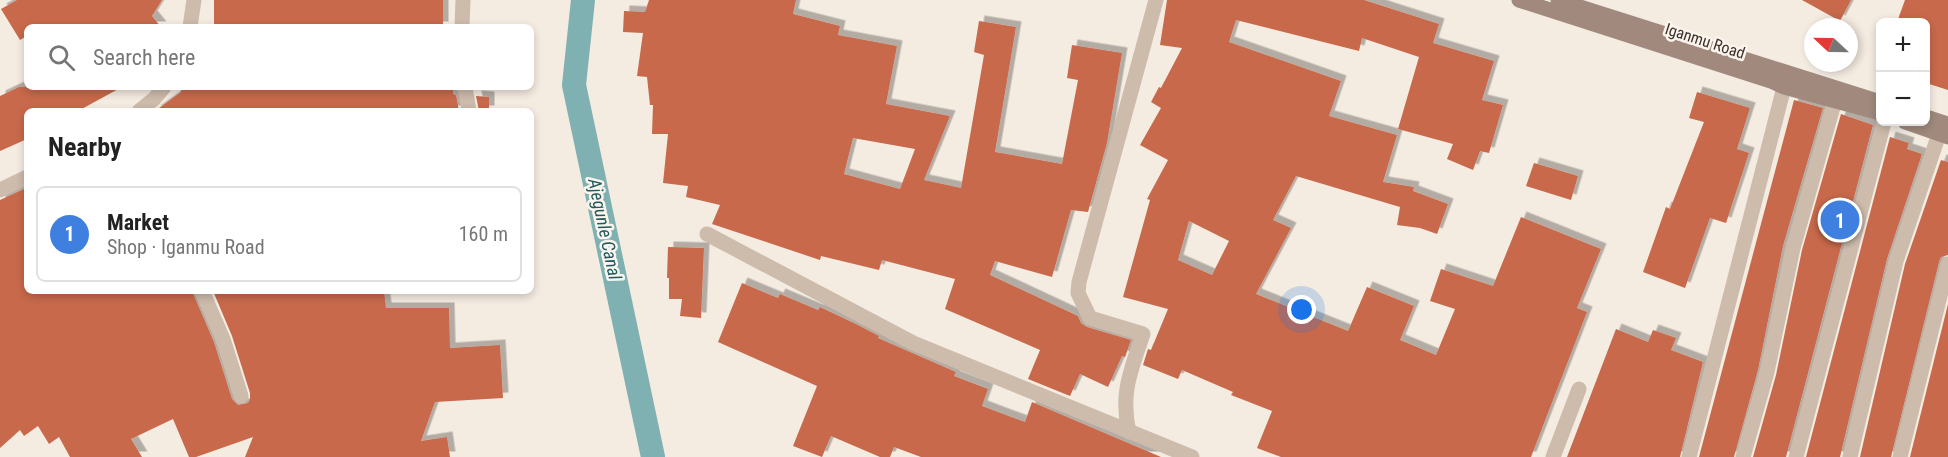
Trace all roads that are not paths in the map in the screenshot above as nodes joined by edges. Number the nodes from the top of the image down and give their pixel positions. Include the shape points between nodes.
1 (194, 0) edge
2 (463, 0) edge
3 (1156, 0) edge
4 (1519, 0) edge
5 (1558, 0) edge
6 (190, 24) edge
7 (462, 24) edge
8 (1784, 87) junction
9 (162, 90) edge
10 (466, 90) edge
11 (1835, 100) junction
12 (1876, 100) edge
13 (143, 108) edge
14 (468, 108) edge
15 (1876, 112) edge
16 (1930, 120) edge
17 (1883, 126) edge
18 (1921, 126) edge
19 (1945, 132) edge
20 (24, 178) edge
21 (0, 190) edge
22 (707, 234) dead end
23 (1948, 264) edge
24 (203, 294) edge
25 (1579, 389) dead end
26 (241, 396) dead end
27 (1129, 432) junction
28 (1192, 457) edge
29 (1553, 457) edge
30 (1689, 457) edge
31 (1743, 457) edge
32 (1796, 457) edge
33 (1850, 457) edge
34 (1900, 457) edge

1 - 6 street
2 - 7 street
3 - 27 street via 1078,293 1089,318 1143,334 1126,386 1125,417
4 - 8 main road, Iganmu Road
5 - 12 main road, Iganmu Road
8 - 11 main road, Iganmu Road
8 - 30 street
9 - 13 street
10 - 14 street
11 - 15 main road, Iganmu Road
11 - 31 street via 1793,248 1767,372
16 - 19 main road
17 - 32 street
18 - 19 main road
19 - 33 street via 1896,261
20 - 21 street
22 - 27 street via 913,343
23 - 34 street
24 - 26 street
25 - 29 street
27 - 28 street

